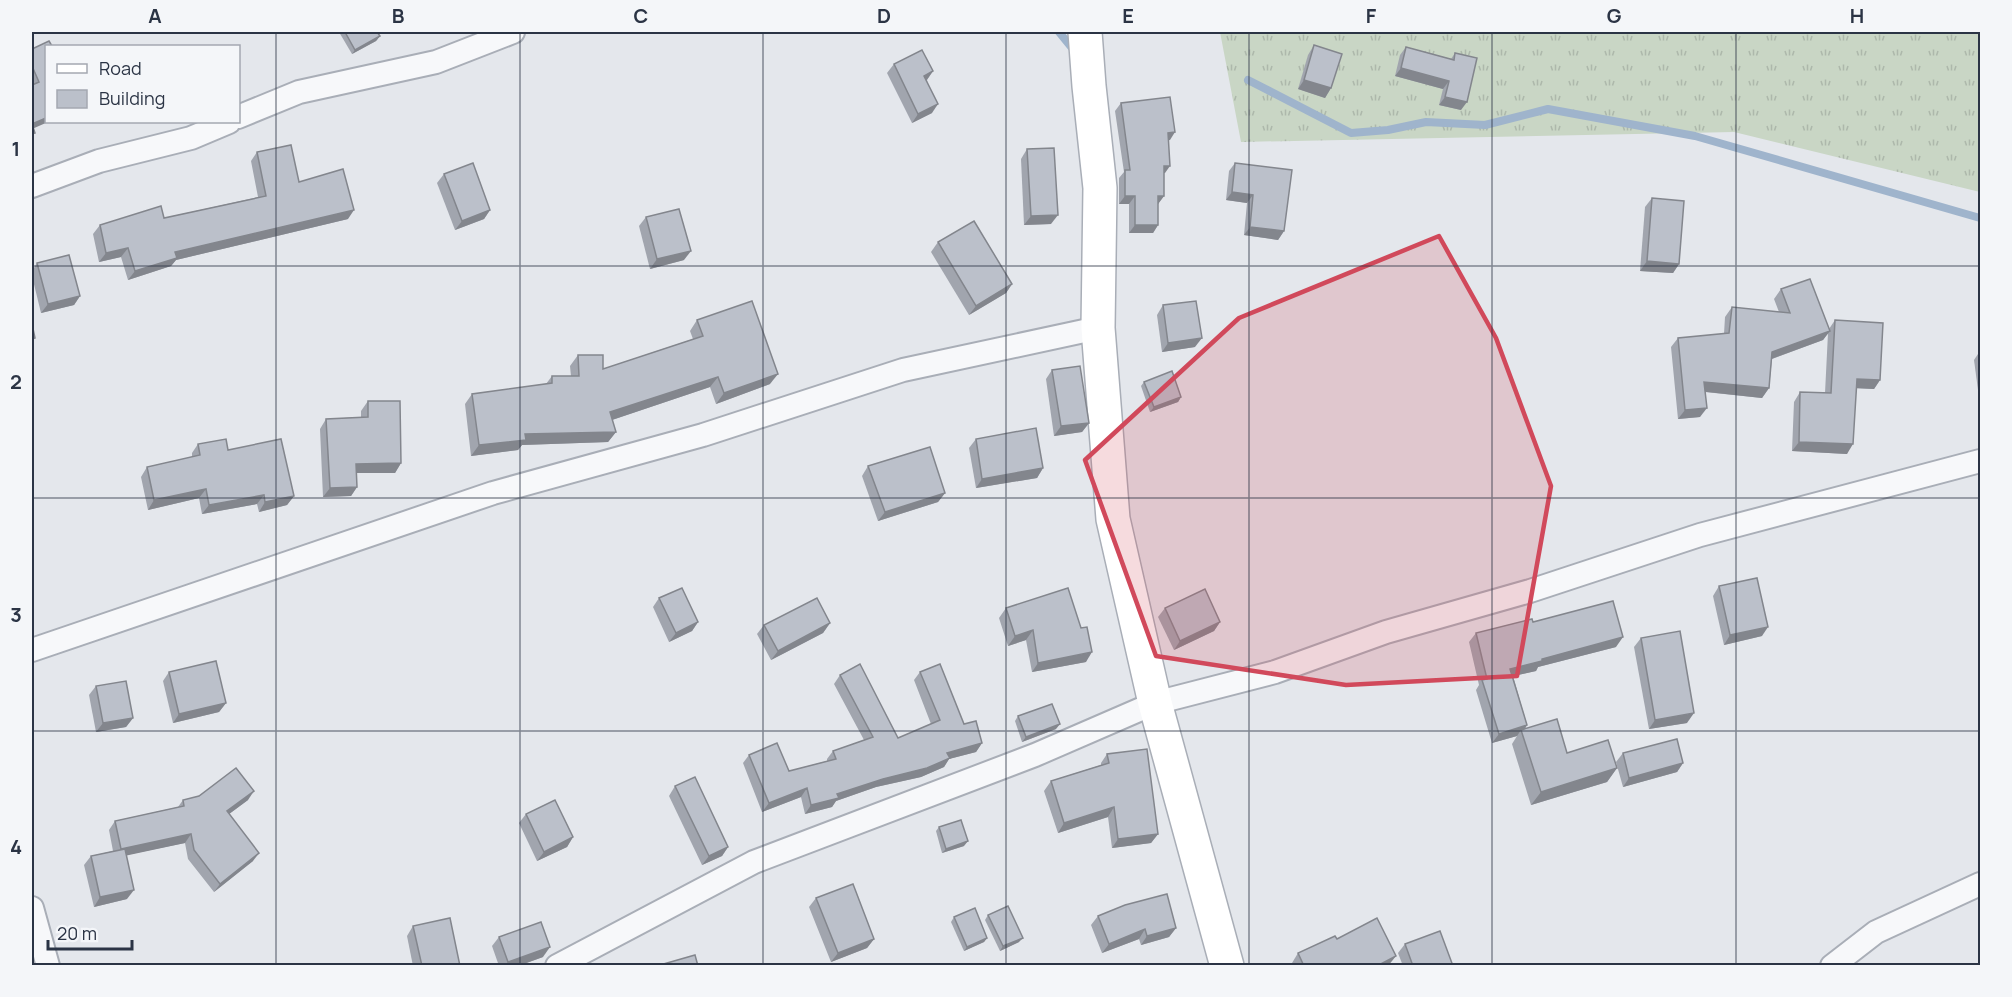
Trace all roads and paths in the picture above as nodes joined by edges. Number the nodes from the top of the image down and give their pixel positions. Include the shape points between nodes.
1 (513, 32) edge
2 (1085, 32) edge
3 (240, 116) edge
4 (227, 123) edge
5 (32, 186) edge
6 (1098, 328) junction
7 (1980, 461) edge
8 (32, 650) edge
9 (1155, 703) junction
10 (1980, 884) edge
11 (32, 908) edge
12 (569, 963) edge
13 (48, 966) edge
14 (1227, 966) edge
15 (1832, 966) edge

1 - 3 street via 436,62 299,92
2 - 6 main road via 1100,188
4 - 5 street via 191,138 99,160
6 - 8 street via 903,370 703,435 493,493
6 - 9 main road via 1113,519
7 - 9 street via 1700,536 1386,632 1275,672
9 - 12 street via 1035,755 754,862
9 - 14 main road
10 - 15 street via 1876,932
11 - 13 street

